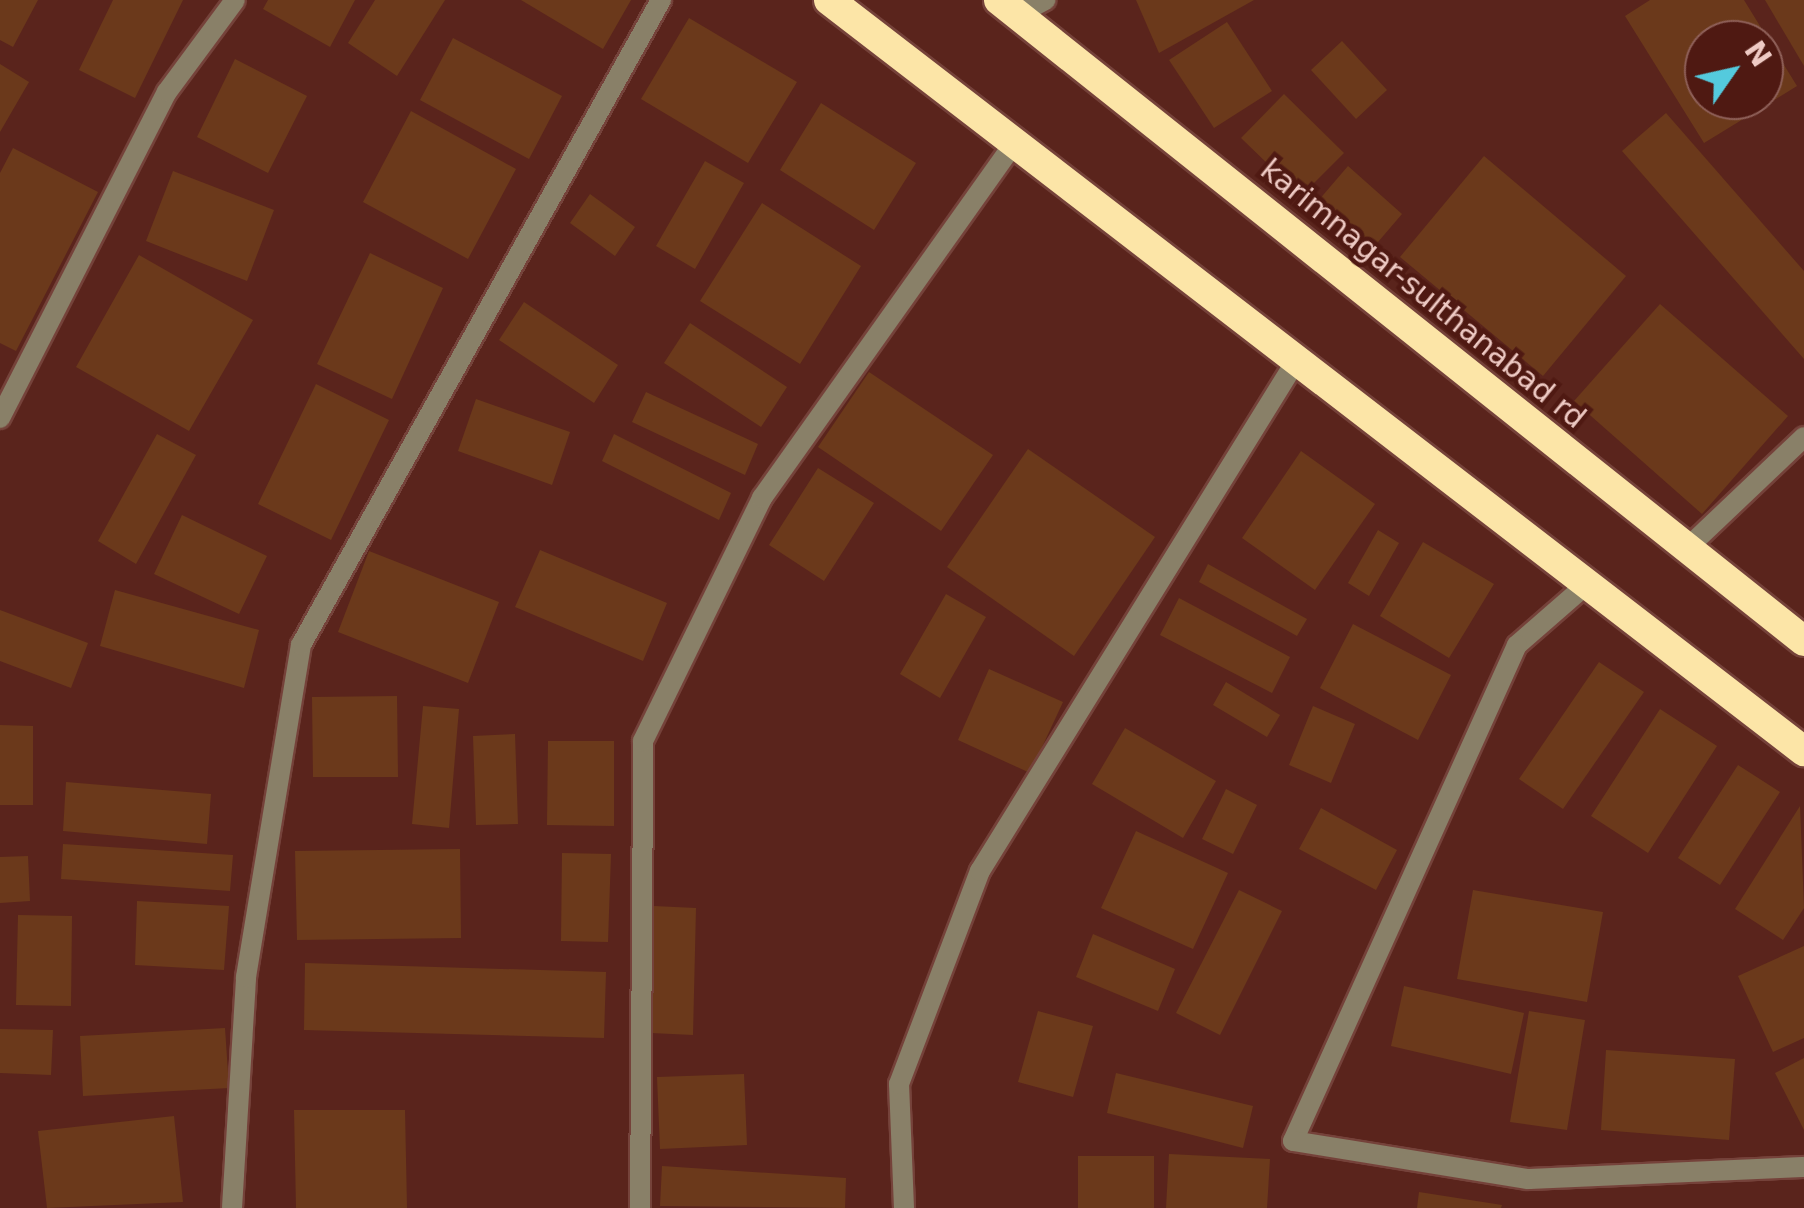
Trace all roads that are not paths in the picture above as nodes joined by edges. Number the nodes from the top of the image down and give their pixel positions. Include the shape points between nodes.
1 (236, 0) edge
2 (660, 0) edge
3 (829, 0) edge
4 (1021, 5) edge
5 (1014, 144) junction
6 (1296, 360) junction
7 (0, 418) edge
8 (1804, 438) edge
9 (1685, 550) junction
10 (1587, 584) junction
11 (1804, 640) edge
12 (1804, 750) edge
13 (1804, 1167) edge
14 (232, 1208) edge
15 (640, 1208) edge
16 (904, 1208) edge

1 - 7 street via 167,92
2 - 14 street via 301,645 246,977
3 - 5 highway
4 - 9 highway, karimnagar-sulthanabad rd
5 - 6 highway
5 - 15 street via 762,498 643,741
6 - 10 highway
6 - 16 street via 980,871 898,1084
8 - 9 street
9 - 11 highway, karimnagar-sulthanabad rd
10 - 12 highway
10 - 13 street via 1517,645 1293,1141 1528,1180

